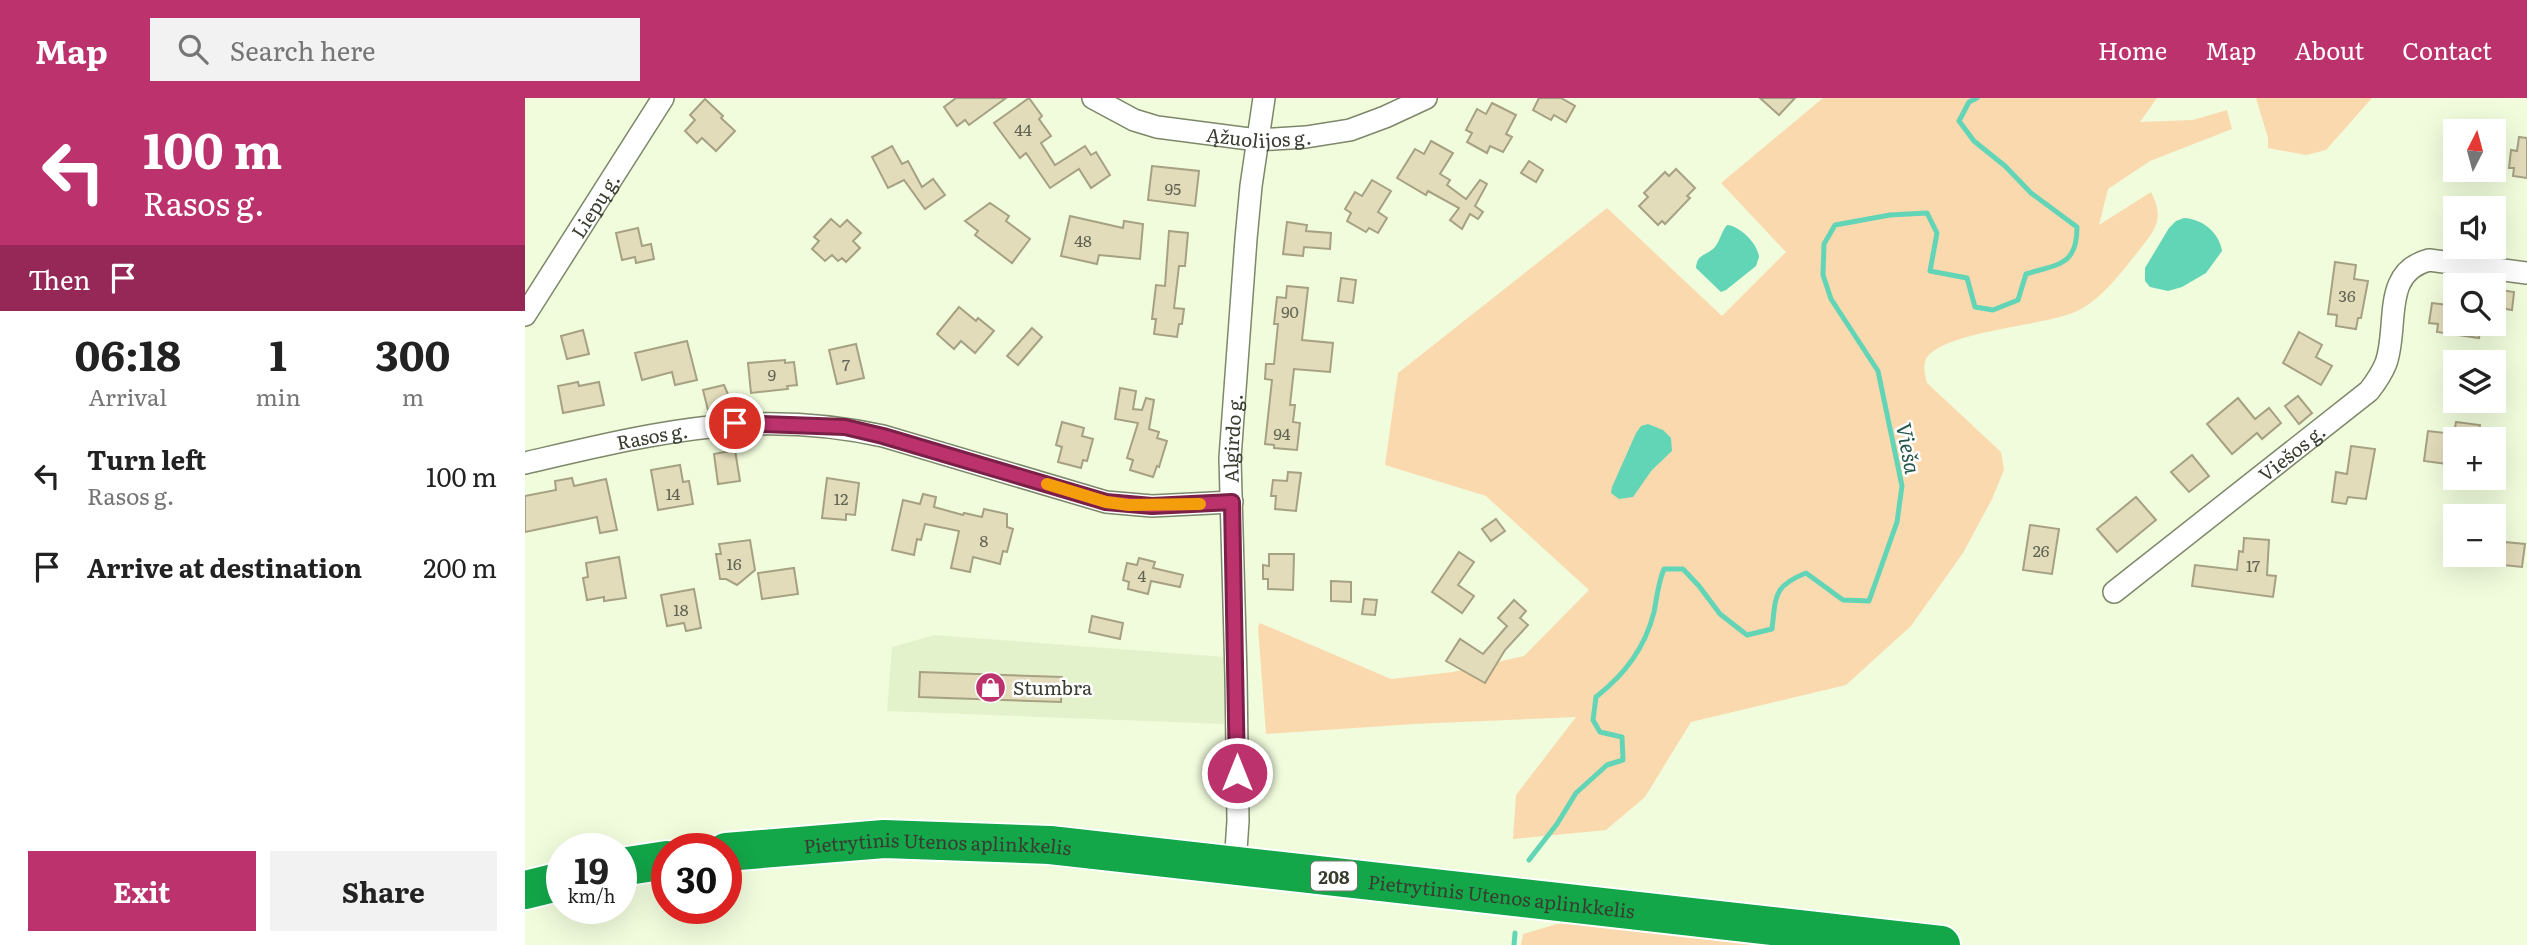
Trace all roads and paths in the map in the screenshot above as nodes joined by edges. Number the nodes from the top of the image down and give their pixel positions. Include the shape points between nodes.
1 (663, 98) edge
2 (1093, 98) edge
3 (1265, 98) edge
4 (1426, 98) edge
5 (1257, 140) junction
6 (2527, 273) edge
7 (525, 315) edge
8 (525, 463) edge
9 (1232, 502) junction
10 (2114, 592) dead end
11 (742, 850) edge
12 (1234, 865) junction
13 (546, 885) edge
14 (525, 890) edge
15 (1941, 945) edge

1 - 7 street, Liepų g.
2 - 5 street, Ąžuolijos g. via 1157,127
3 - 5 street, Algirdo g.
4 - 5 street, Ąžuolijos g. via 1350,130
5 - 9 street, Algirdo g. via 1239,320 1230,458
6 - 10 street, Viešos g. via 2429,260 2405,272 2397,288 2386,362 2369,391
8 - 9 street, Rasos g. via 698,427 812,425 883,436 1106,502 1152,506
9 - 12 street, Algirdo g. via 1238,808
11 - 12 highway, Pietrytinis Utenos aplinkkelis / 208 via 898,839 1050,845
12 - 15 highway, Pietrytinis Utenos aplinkkelis / 208
13 - 14 highway

